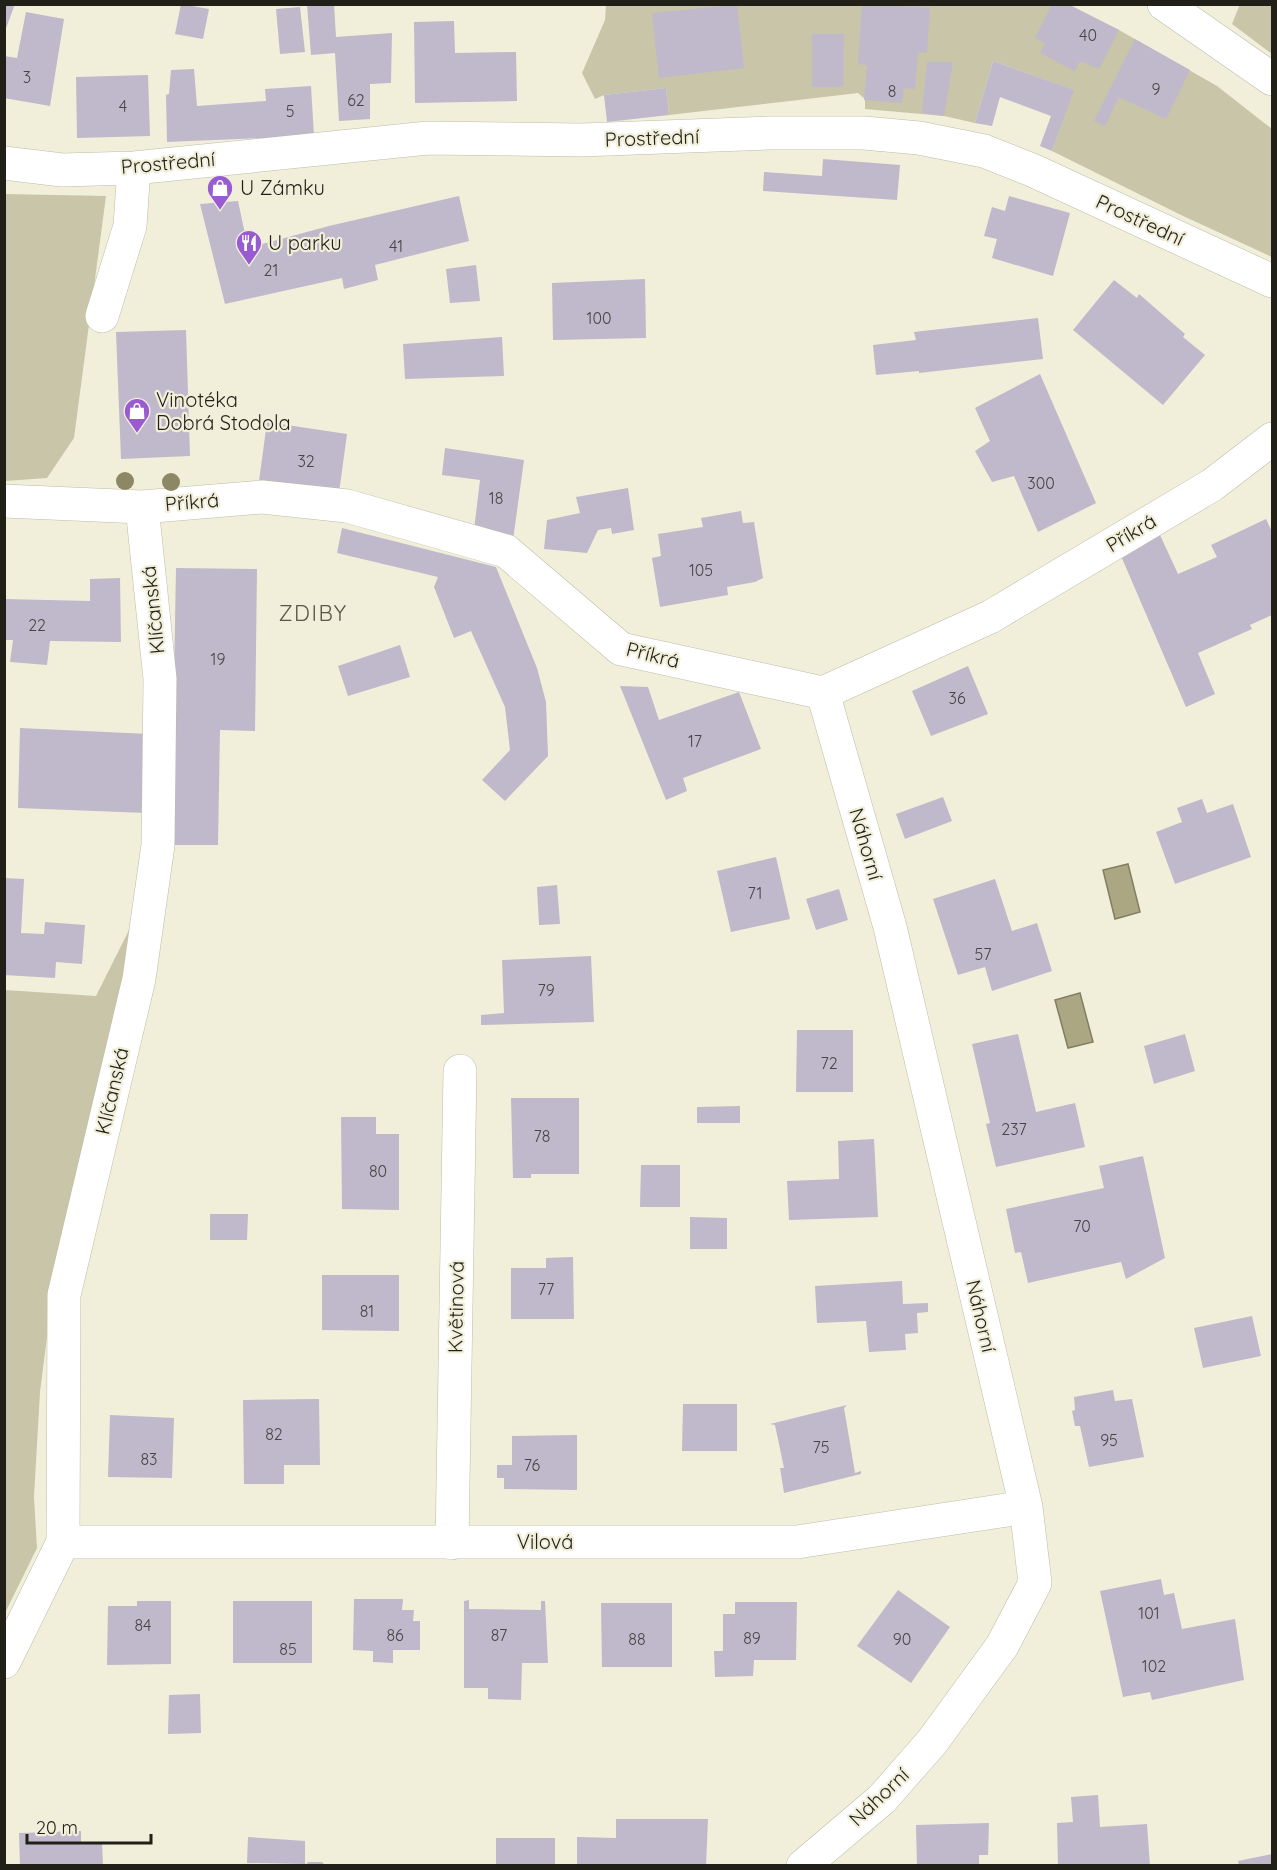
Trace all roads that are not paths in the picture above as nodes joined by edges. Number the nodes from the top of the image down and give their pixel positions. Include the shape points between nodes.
1 (1164, 4) edge
2 (1272, 79) edge
3 (4, 163) edge
4 (134, 168) junction
5 (1272, 281) edge
6 (102, 316) dead end
7 (1272, 439) edge
8 (4, 501) edge
9 (141, 507) junction
10 (823, 693) junction
11 (460, 1071) dead end
12 (1026, 1507) junction
13 (63, 1542) junction
14 (452, 1543) junction
15 (4, 1662) edge
16 (803, 1866) edge

1 - 2 street
3 - 4 street, Prostřední via 62,170
4 - 5 street, Prostřední via 428,138 581,140 864,133 920,138 984,151 1032,170
4 - 6 street via 130,226
7 - 10 street, Příkrá via 1212,485 990,617
8 - 9 street, Příkrá
9 - 10 street, Příkrá via 262,496 347,506 506,551 621,649
9 - 13 street, Klíčanská via 160,679 158,845 139,979 64,1295
10 - 12 street, Náhorní via 890,927
11 - 14 street, Květinová
12 - 14 street, Vilová via 797,1542
12 - 16 street, Náhorní via 1035,1583 1002,1646 932,1742 882,1799
13 - 14 street, Vilová
13 - 15 street, Klíčanská

